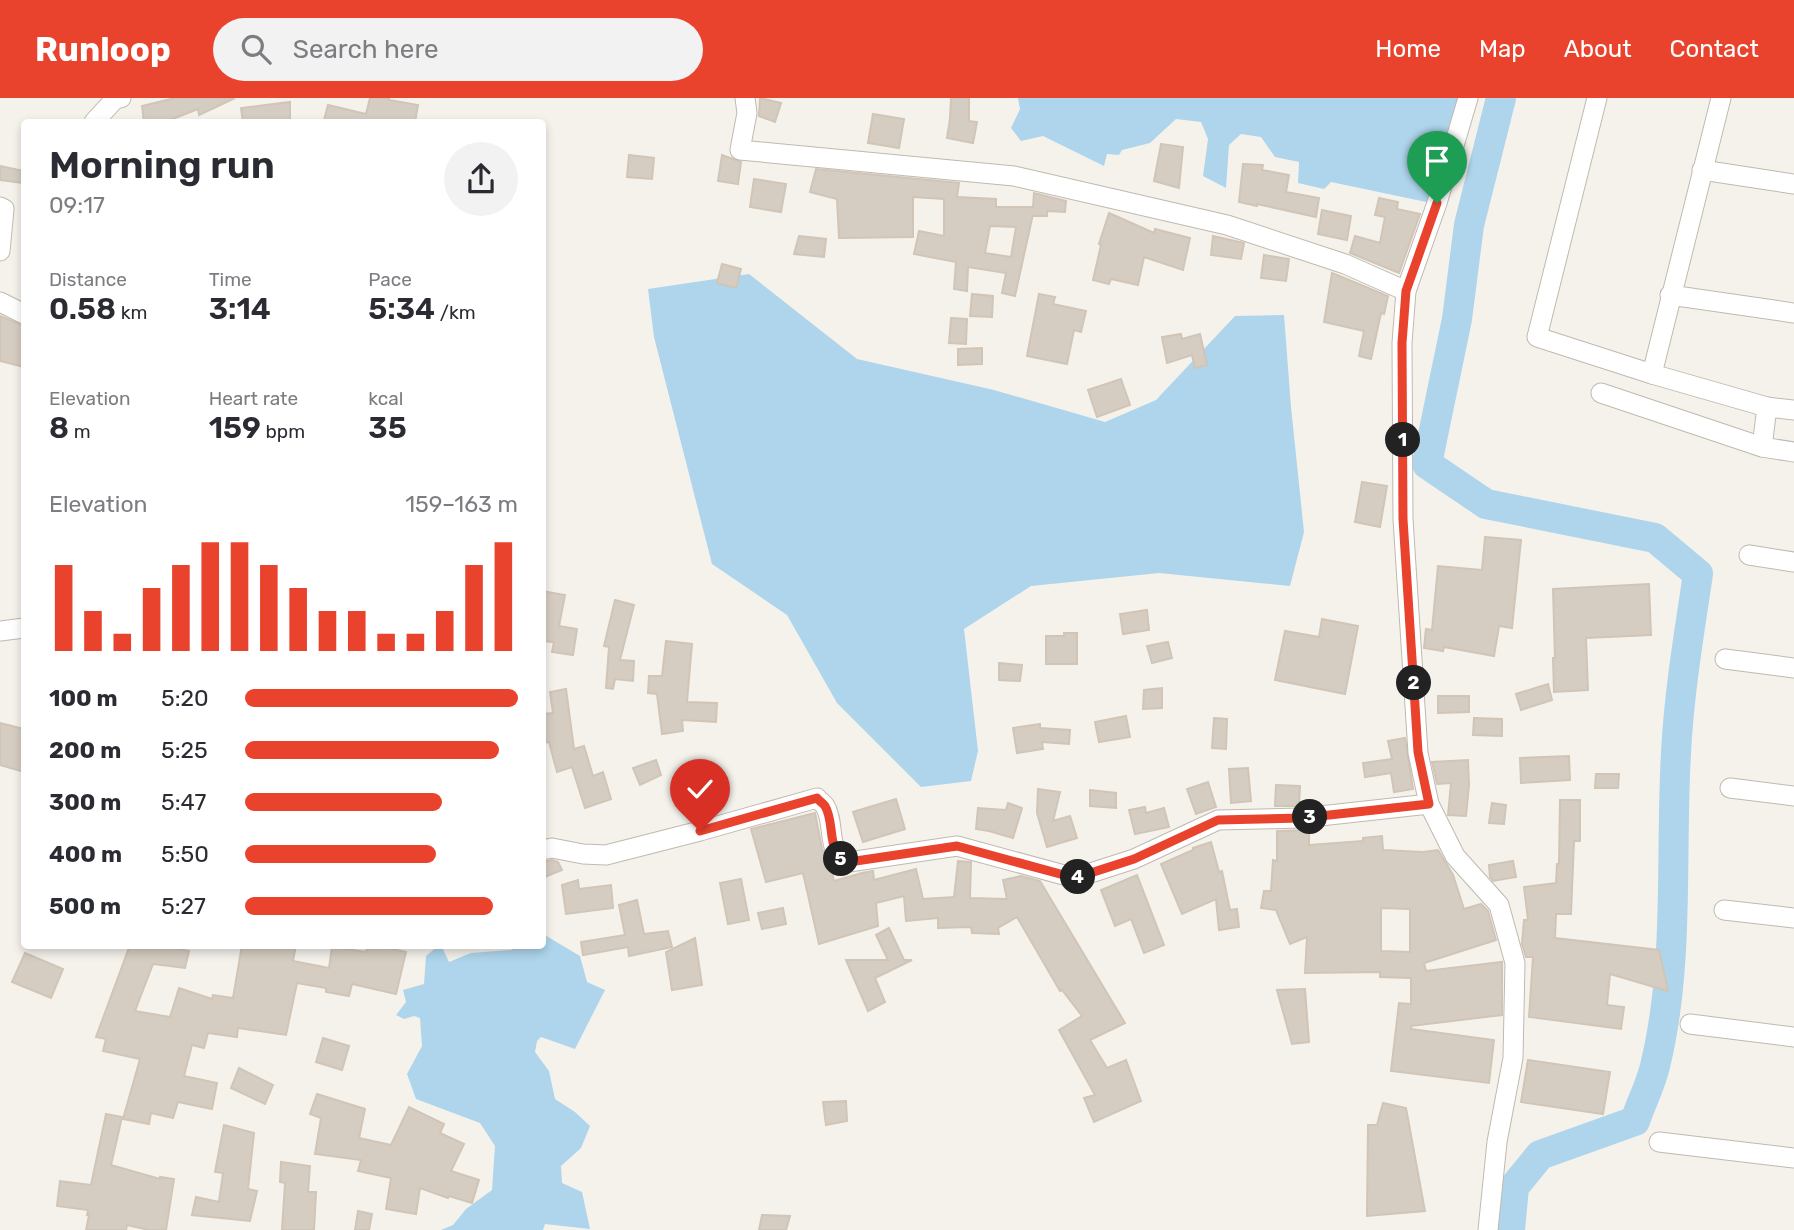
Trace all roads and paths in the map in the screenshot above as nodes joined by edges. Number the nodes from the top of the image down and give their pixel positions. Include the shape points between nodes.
1 (121, 98) edge
2 (745, 98) edge
3 (1468, 98) edge
4 (1597, 98) edge
5 (1721, 98) edge
6 (97, 119) edge
7 (1702, 170) junction
8 (1794, 184) edge
9 (0, 207) edge
10 (0, 251) edge
11 (1406, 291) junction
12 (1670, 295) junction
13 (0, 302) edge
14 (21, 312) edge
15 (1794, 313) edge
16 (1651, 374) junction
17 (1601, 393) dead end
18 (1767, 407) junction
19 (1794, 410) edge
20 (1762, 447) junction
21 (1794, 452) edge
22 (1749, 555) dead end
23 (1794, 562) edge
24 (21, 628) edge
25 (0, 631) edge
26 (1726, 659) dead end
27 (1794, 668) edge
28 (1730, 788) dead end
29 (1794, 796) edge
30 (1429, 804) junction
31 (546, 849) edge
32 (1724, 910) dead end
33 (1794, 918) edge
34 (1690, 1024) dead end
35 (1794, 1037) edge
36 (1659, 1142) dead end
37 (1794, 1158) edge
38 (1488, 1230) edge

1 - 6 street
2 - 11 street via 740,150 1014,176 1227,225 1345,264
3 - 11 street
4 - 16 street via 1537,337
5 - 7 street
7 - 8 street
7 - 12 street
9 - 10 street via 4,209
11 - 30 street via 1403,519 1418,752
12 - 15 street
12 - 16 street
13 - 14 street
16 - 18 street
17 - 20 street
18 - 19 street
18 - 20 street
20 - 21 street
22 - 23 street
24 - 25 street
26 - 27 street
28 - 29 street
30 - 31 street via 1302,818 1218,820 1134,859 1075,878 957,846 842,860 836,855 826,807 817,798 606,855
30 - 38 street via 1455,856 1499,905 1515,963 1513,1058 1497,1142
32 - 33 street
34 - 35 street
36 - 37 street

